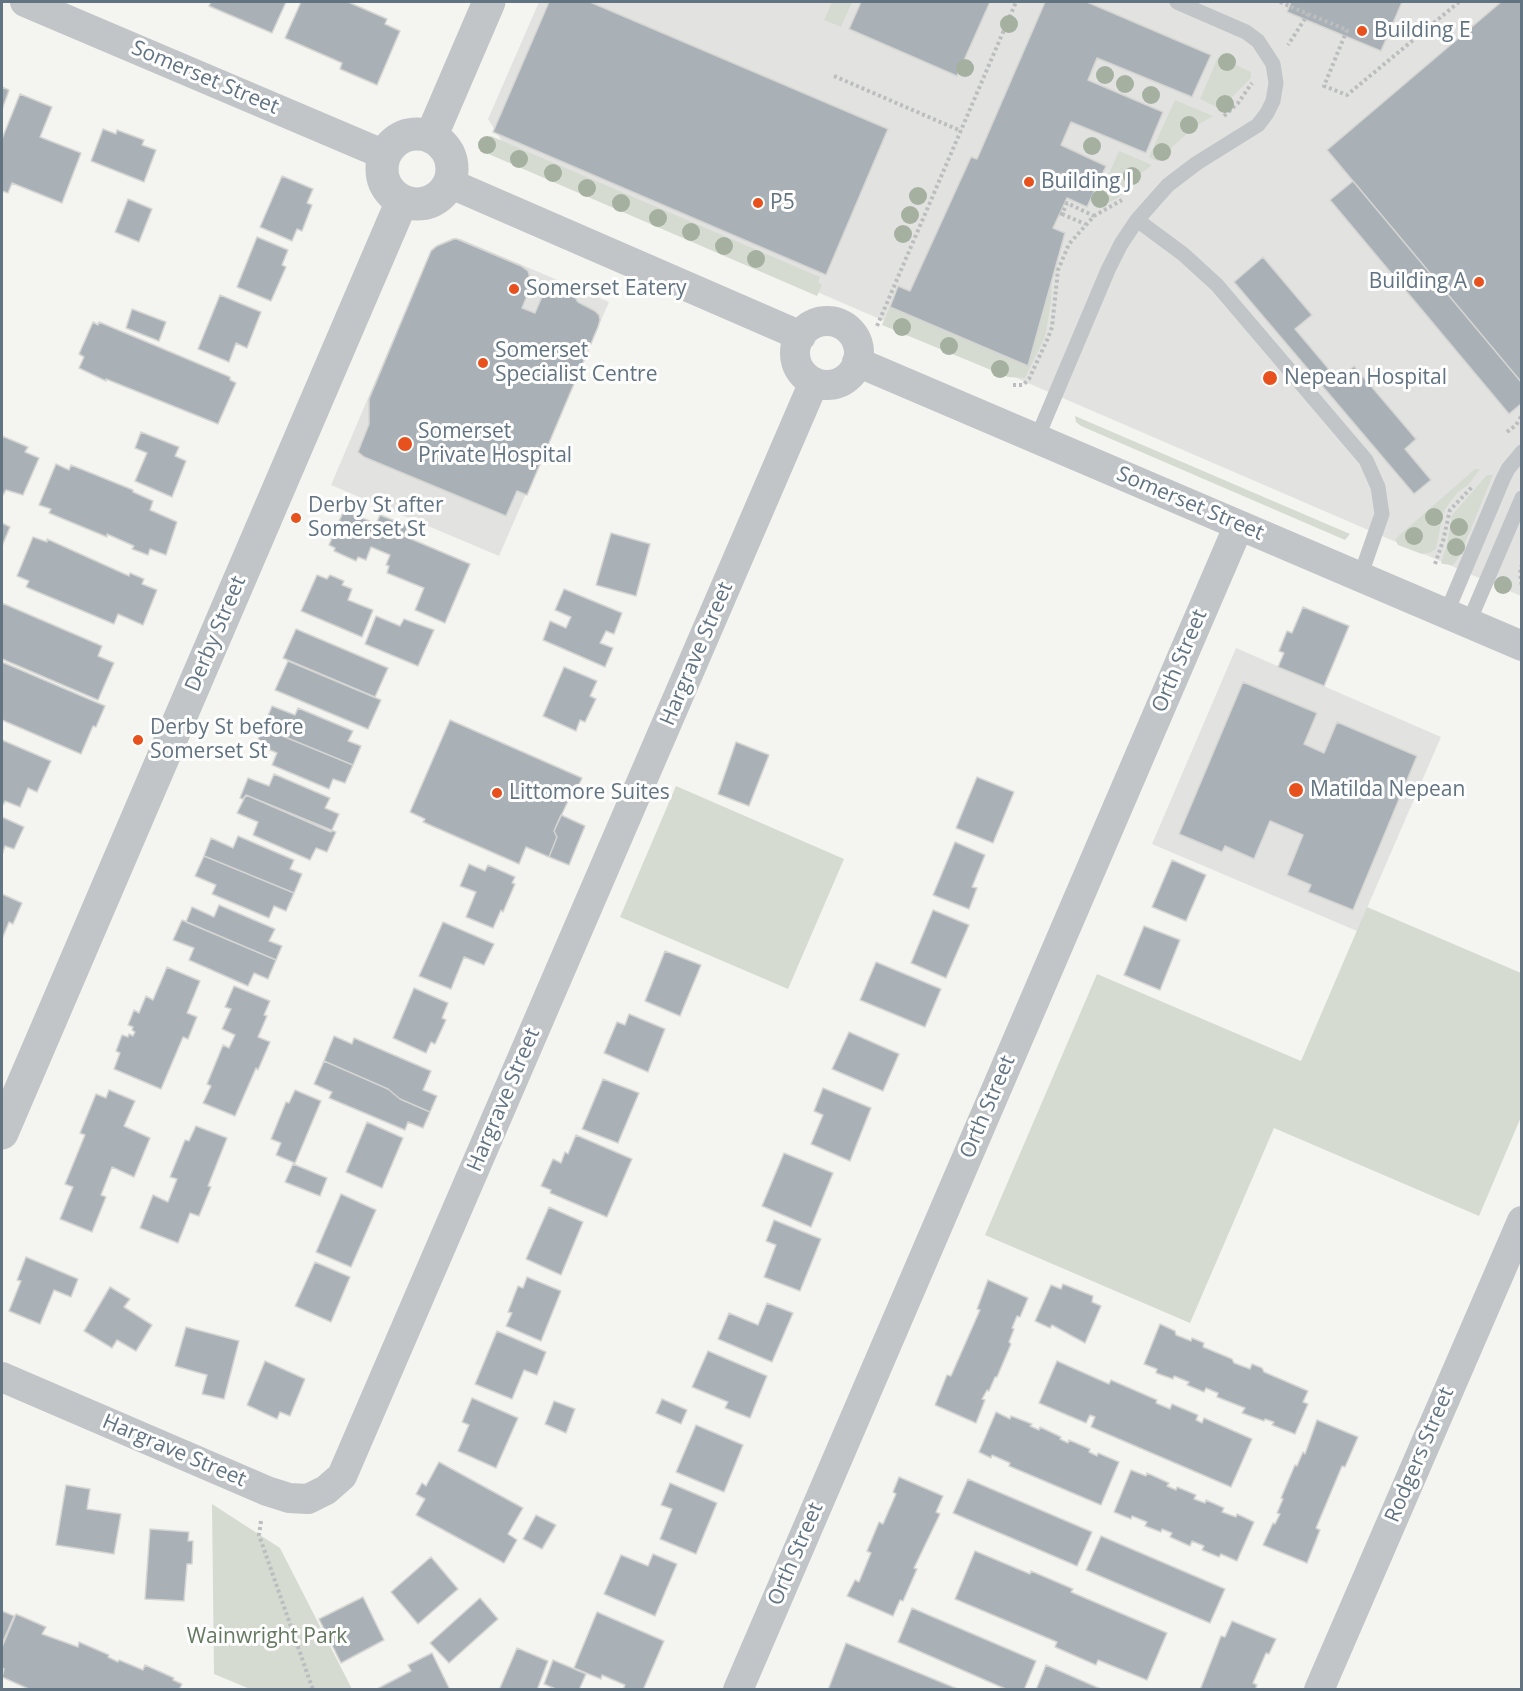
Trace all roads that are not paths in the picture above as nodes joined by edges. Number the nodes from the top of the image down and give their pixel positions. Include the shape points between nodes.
1 (25, 2) edge
2 (489, 2) edge
3 (1177, 2) edge
4 (431, 137) junction
5 (385, 155) junction
6 (449, 183) junction
7 (402, 201) junction
8 (1137, 220) junction
9 (801, 336) junction
10 (857, 362) junction
11 (814, 382) junction
12 (1036, 438) junction
13 (1521, 452) edge
14 (1521, 498) edge
15 (1239, 525) junction
16 (1360, 577) junction
17 (1457, 619) junction
18 (1521, 646) edge
19 (2, 1132) edge
20 (1521, 1221) edge
21 (2, 1377) edge
22 (738, 1689) edge
23 (1319, 1689) edge

1 - 5 street, Somerset Street
2 - 4 street
3 - 8 lane via 1258,41 1273,64 1273,101 1257,125 1168,185
4 - 5 street via 410,135 399,139
4 - 6 street via 447,152 452,173
5 - 7 street via 382,176 393,195
6 - 7 street via 438,198 429,202
6 - 9 street
7 - 19 street, Derby Street
8 - 12 lane via 1108,270
8 - 16 lane via 1217,285 1366,460 1378,487 1382,514
9 - 10 street via 809,326 834,321 856,339
9 - 11 street via 797,362
10 - 11 street via 852,373 838,382
10 - 12 street, Somerset Street
11 - 21 street, Hargrave Street via 342,1476 309,1499 289,1498
12 - 15 street, Somerset Street
13 - 17 lane via 1503,479
14 - 17 lane
15 - 16 street, Somerset Street
15 - 22 street, Orth Street
16 - 17 street, Somerset Street
17 - 18 street, Somerset Street
20 - 23 street, Rodgers Street

